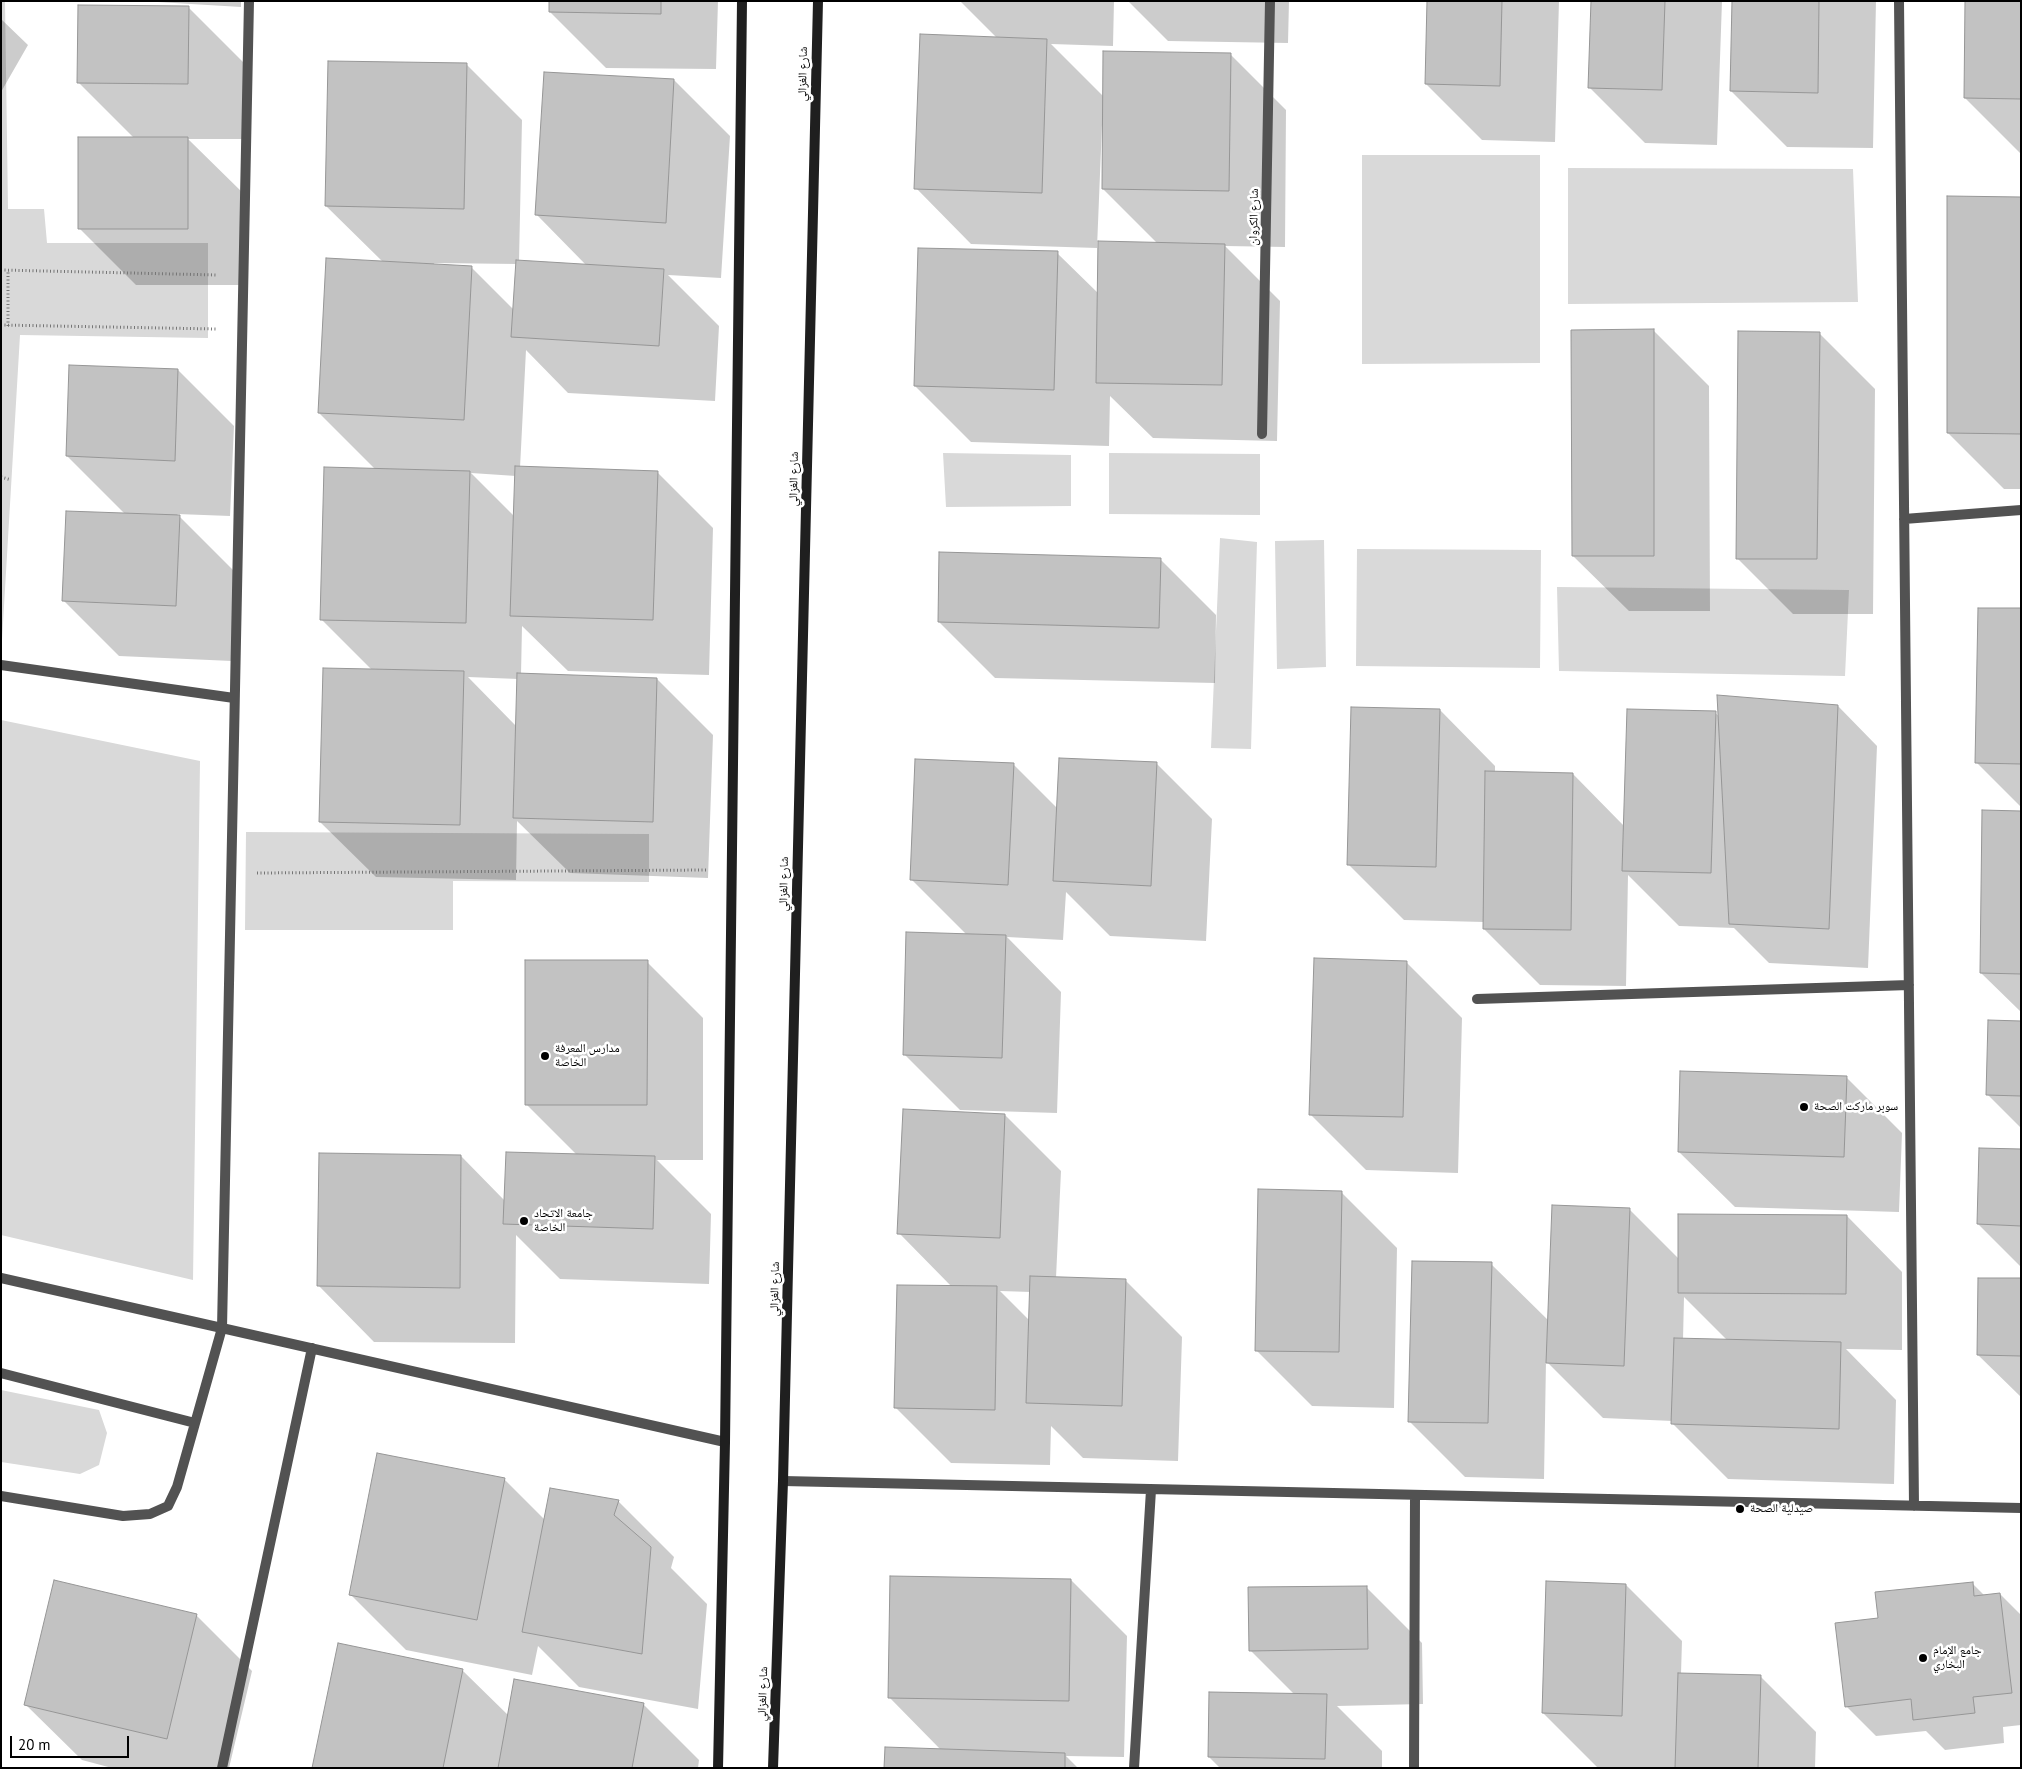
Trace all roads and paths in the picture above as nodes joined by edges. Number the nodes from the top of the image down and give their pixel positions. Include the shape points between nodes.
1 (249, 1) edge
2 (742, 1) edge
3 (818, 1) edge
4 (1270, 1) edge
5 (1899, 1) edge
6 (1, 270) edge
7 (8, 270) junction
8 (243, 275) junction
9 (1, 325) edge
10 (8, 326) junction
11 (242, 330) junction
12 (1262, 434) dead end
13 (1, 477) edge
14 (11, 480) dead end
15 (2021, 510) edge
16 (1904, 519) junction
17 (1, 665) edge
18 (234, 698) junction
19 (732, 870) junction
20 (231, 873) junction
21 (1909, 985) junction
22 (1477, 999) dead end
23 (1, 1278) edge
24 (222, 1328) junction
25 (312, 1348) junction
26 (1, 1373) edge
27 (195, 1423) junction
28 (725, 1442) junction
29 (783, 1481) junction
30 (1151, 1490) junction
31 (1, 1496) edge
32 (1415, 1496) junction
33 (1914, 1506) junction
34 (2021, 1508) edge
35 (222, 1768) edge
36 (718, 1768) edge
37 (773, 1768) edge
38 (1134, 1768) edge
39 (1414, 1768) edge

1 - 8 street
2 - 19 main road
3 - 29 main road, شارع الغزالي
4 - 12 street, شارع الكروان
5 - 16 street
6 - 7 path
7 - 8 path
7 - 10 path
8 - 11 street
9 - 10 path
10 - 11 path
11 - 18 street
13 - 14 path
15 - 16 street
16 - 21 street
17 - 18 street
18 - 20 street
19 - 20 path
19 - 28 main road
20 - 24 street
21 - 22 street
21 - 33 street
23 - 24 street
24 - 25 street
24 - 27 street
25 - 28 street
25 - 35 street
26 - 27 street
27 - 31 street via 177,1488 168,1506 150,1514 123,1516
28 - 36 main road
29 - 30 street
29 - 37 main road, شارع الغزالي
30 - 32 street
30 - 38 street
32 - 33 street
32 - 39 street
33 - 34 street

